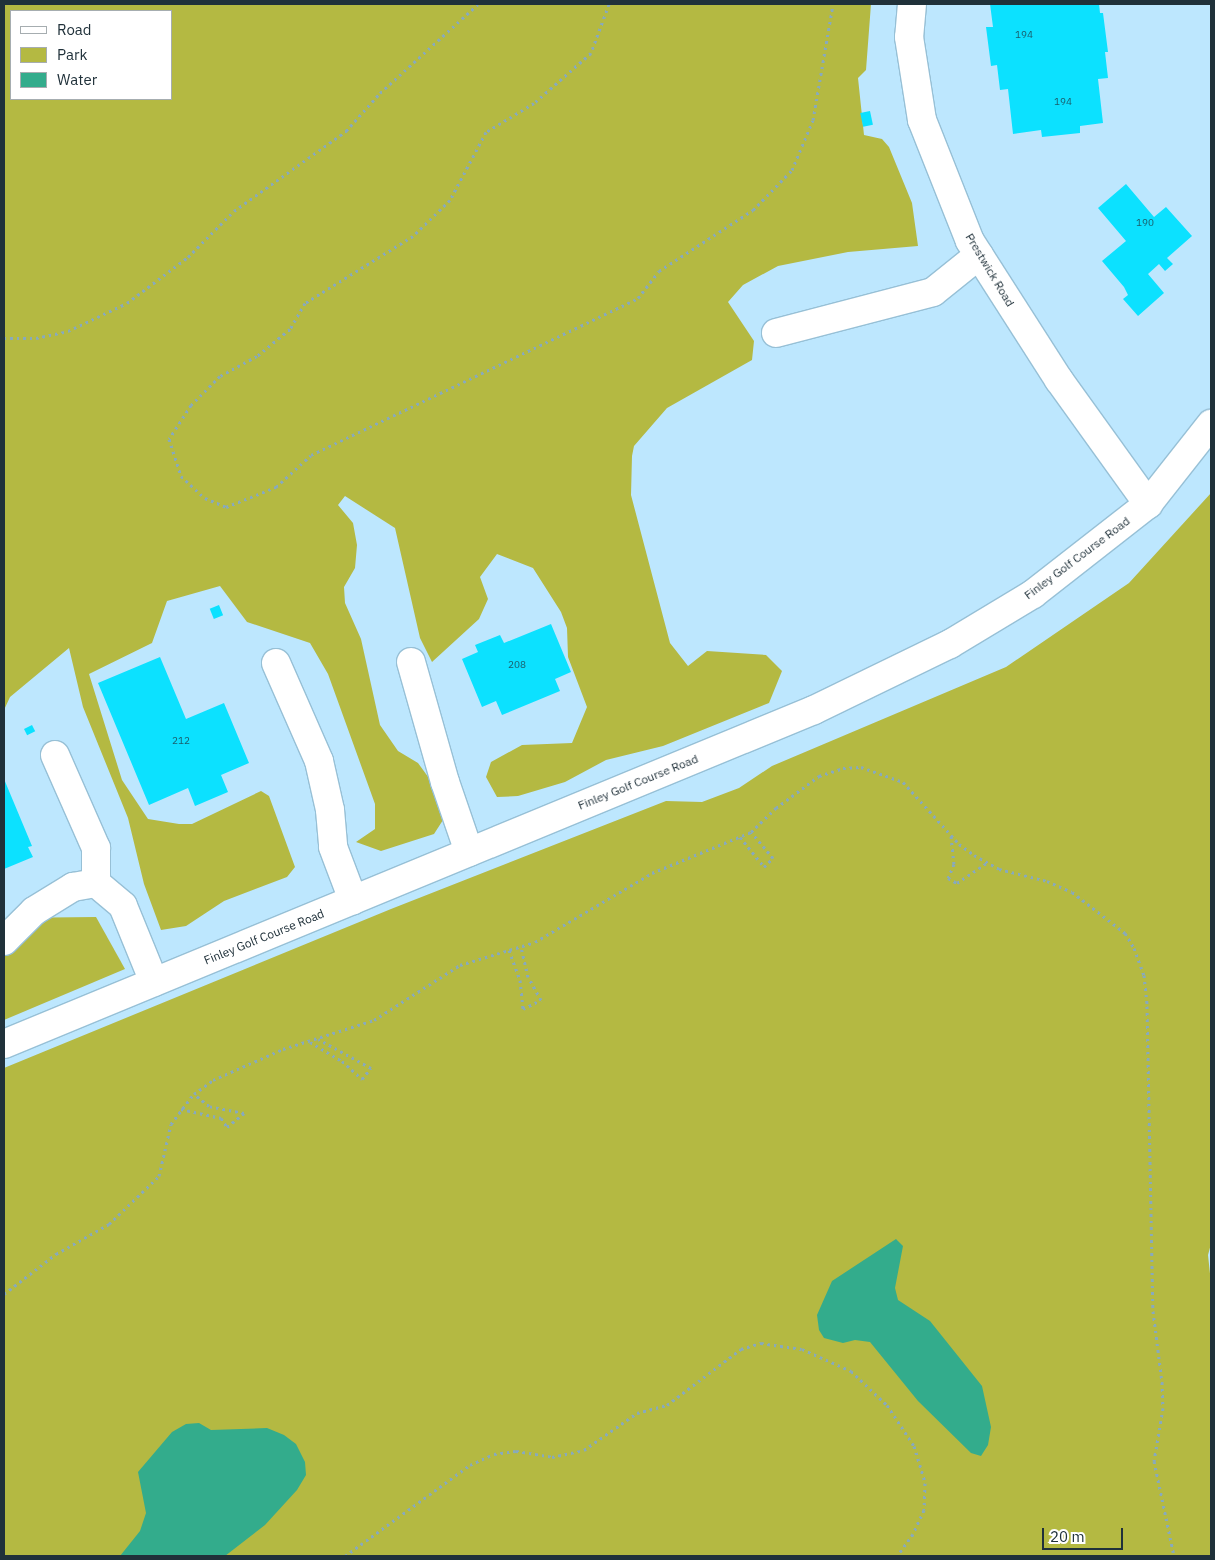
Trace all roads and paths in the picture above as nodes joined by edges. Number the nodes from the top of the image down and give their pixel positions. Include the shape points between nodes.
1 (478, 4) edge
2 (609, 4) edge
3 (833, 4) edge
4 (912, 4) edge
5 (979, 255) junction
6 (776, 333) dead end
7 (4, 338) edge
8 (1211, 424) edge
9 (1148, 504) junction
10 (411, 662) dead end
11 (276, 663) dead end
12 (55, 755) dead end
13 (751, 832) junction
14 (951, 835) junction
15 (740, 837) junction
16 (469, 852) junction
17 (987, 862) junction
18 (96, 883) junction
19 (353, 900) junction
20 (4, 941) edge
21 (521, 946) junction
22 (508, 950) junction
23 (154, 982) junction
24 (318, 1039) junction
25 (309, 1041) junction
26 (4, 1044) edge
27 (194, 1094) junction
28 (181, 1109) junction
29 (4, 1294) edge
30 (345, 1556) edge
31 (897, 1556) edge
32 (1174, 1556) edge

1 - 7 path via 380,93 346,131 234,211 188,257 123,305 68,332 36,338
2 - 3 path via 591,53 534,103 486,132 450,200 413,236 305,303 290,329 257,356 220,376 191,406 169,439 181,476 205,498 226,507 276,487 311,455 638,298 659,271 752,210 792,170 813,120
4 - 5 street, Prestwick Road via 909,37 922,120 970,241
5 - 6 street via 933,292
5 - 9 street, Prestwick Road via 1059,380
8 - 9 street, Finley Golf Course Road
9 - 16 street, Finley Golf Course Road via 1033,594 950,644 814,710
10 - 16 street via 445,782
11 - 19 street via 319,762 330,810 333,847
12 - 18 street via 96,848
13 - 14 path via 776,808 819,776 844,768 861,767 903,782
13 - 15 path
13 - 15 path via 773,858 764,867
14 - 17 path
14 - 17 path via 954,864 948,878 957,883
15 - 21 path via 652,873 580,918
16 - 19 street, Finley Golf Course Road
17 - 32 path via 999,869 1047,881 1072,892 1125,932 1144,975 1154,1311 1163,1408 1154,1461
18 - 20 street via 73,887 34,911
18 - 23 street via 123,906
19 - 23 street, Finley Golf Course Road
21 - 22 path
21 - 22 path via 528,978 540,1000 523,1009 520,980
22 - 24 path via 460,965 374,1020
23 - 26 street, Finley Golf Course Road
24 - 25 path
24 - 25 path via 371,1068 362,1078
25 - 27 path via 236,1068
27 - 28 path
27 - 28 path via 210,1106 244,1113 226,1126 221,1118
28 - 29 path via 171,1124 159,1176 109,1224 56,1254
30 - 31 path via 470,1465 494,1454 516,1451 552,1457 584,1450 637,1413 667,1405 741,1349 761,1343 802,1349 851,1371 887,1405 914,1446 926,1483 924,1510 913,1534

